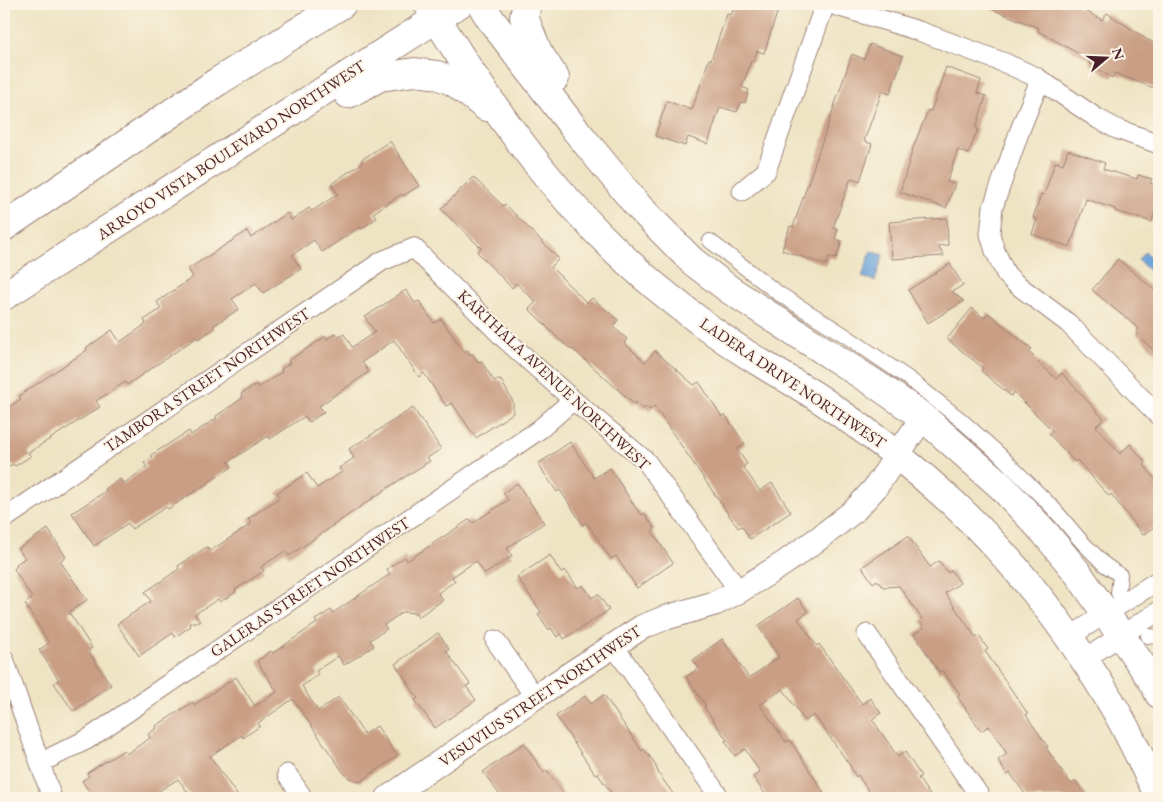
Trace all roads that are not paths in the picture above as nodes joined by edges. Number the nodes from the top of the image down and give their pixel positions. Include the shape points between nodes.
1 (342, 4) edge
2 (459, 4) edge
3 (481, 4) edge
4 (527, 4) edge
5 (825, 4) edge
6 (830, 4) edge
7 (432, 12) edge
8 (318, 13) edge
9 (1040, 80) junction
10 (505, 123) junction
11 (1159, 144) edge
12 (234, 147) junction
13 (595, 154) junction
14 (742, 192) dead end
15 (4, 228) edge
16 (710, 241) dead end
17 (414, 248) joint
18 (4, 296) edge
19 (573, 400) junction
20 (1159, 416) edge
21 (923, 417) junction
22 (898, 456) junction
23 (4, 519) edge
24 (1159, 580) edge
25 (739, 591) junction
26 (1159, 610) edge
27 (1115, 614) junction
28 (867, 634) dead end
29 (1069, 637) junction
30 (496, 640) dead end
31 (613, 645) junction
32 (4, 659) edge
33 (1083, 660) junction
34 (1159, 694) edge
35 (535, 697) junction
36 (40, 763) junction
37 (287, 774) dead end
38 (52, 798) edge
39 (303, 798) edge
40 (388, 798) edge
41 (720, 798) edge
42 (980, 798) edge
43 (1159, 798) edge

1 - 8 main road
2 - 7 main road, ARROYO VISTA BOULEVARD NORTHWEST
3 - 13 main road
4 - 13 main road via 524,17 538,52 585,124
5 - 14 street via 766,171
6 - 9 street via 919,31 1005,63
7 - 10 main road, LADERA DRIVE NORTHWEST
7 - 12 main road, ARROYO VISTA BOULEVARD NORTHWEST
8 - 15 main road
9 - 11 street via 1098,119
9 - 20 street via 993,207 990,234 995,251 1006,274 1068,323
10 - 12 main road via 454,82 437,75 415,72 380,77 266,144
10 - 22 main road, LADERA DRIVE NORTHWEST via 589,224 656,286 745,353 829,405
12 - 18 main road, ARROYO VISTA BOULEVARD NORTHWEST
13 - 21 main road via 638,206 692,261 730,290
16 - 27 street via 778,294 908,378 999,454 1054,508 1082,542 1120,575
17 - 19 street, KARTHALA AVENUE NORTHWEST via 506,340
17 - 23 street, TAMBORA STREET NORTHWEST via 382,261
19 - 25 street, KARTHALA AVENUE NORTHWEST via 646,461
19 - 36 street, GALERAS STREET NORTHWEST via 540,429 88,739
21 - 22 street, VESUVIUS STREET NORTHWEST
21 - 27 main road via 1008,493
22 - 25 street, VESUVIUS STREET NORTHWEST via 855,510 791,558
22 - 29 main road, LADERA DRIVE NORTHWEST via 954,504 1009,562
24 - 27 street
25 - 31 street, VESUVIUS STREET NORTHWEST via 716,603 642,627
26 - 27 street
27 - 29 street
27 - 33 street
27 - 34 main road
28 - 42 street
29 - 33 main road, LADERA DRIVE NORTHWEST
30 - 35 street
31 - 35 street, VESUVIUS STREET NORTHWEST
31 - 41 street
32 - 36 street
33 - 43 main road, LADERA DRIVE NORTHWEST via 1115,709
35 - 40 street, VESUVIUS STREET NORTHWEST
36 - 38 street
37 - 39 street

